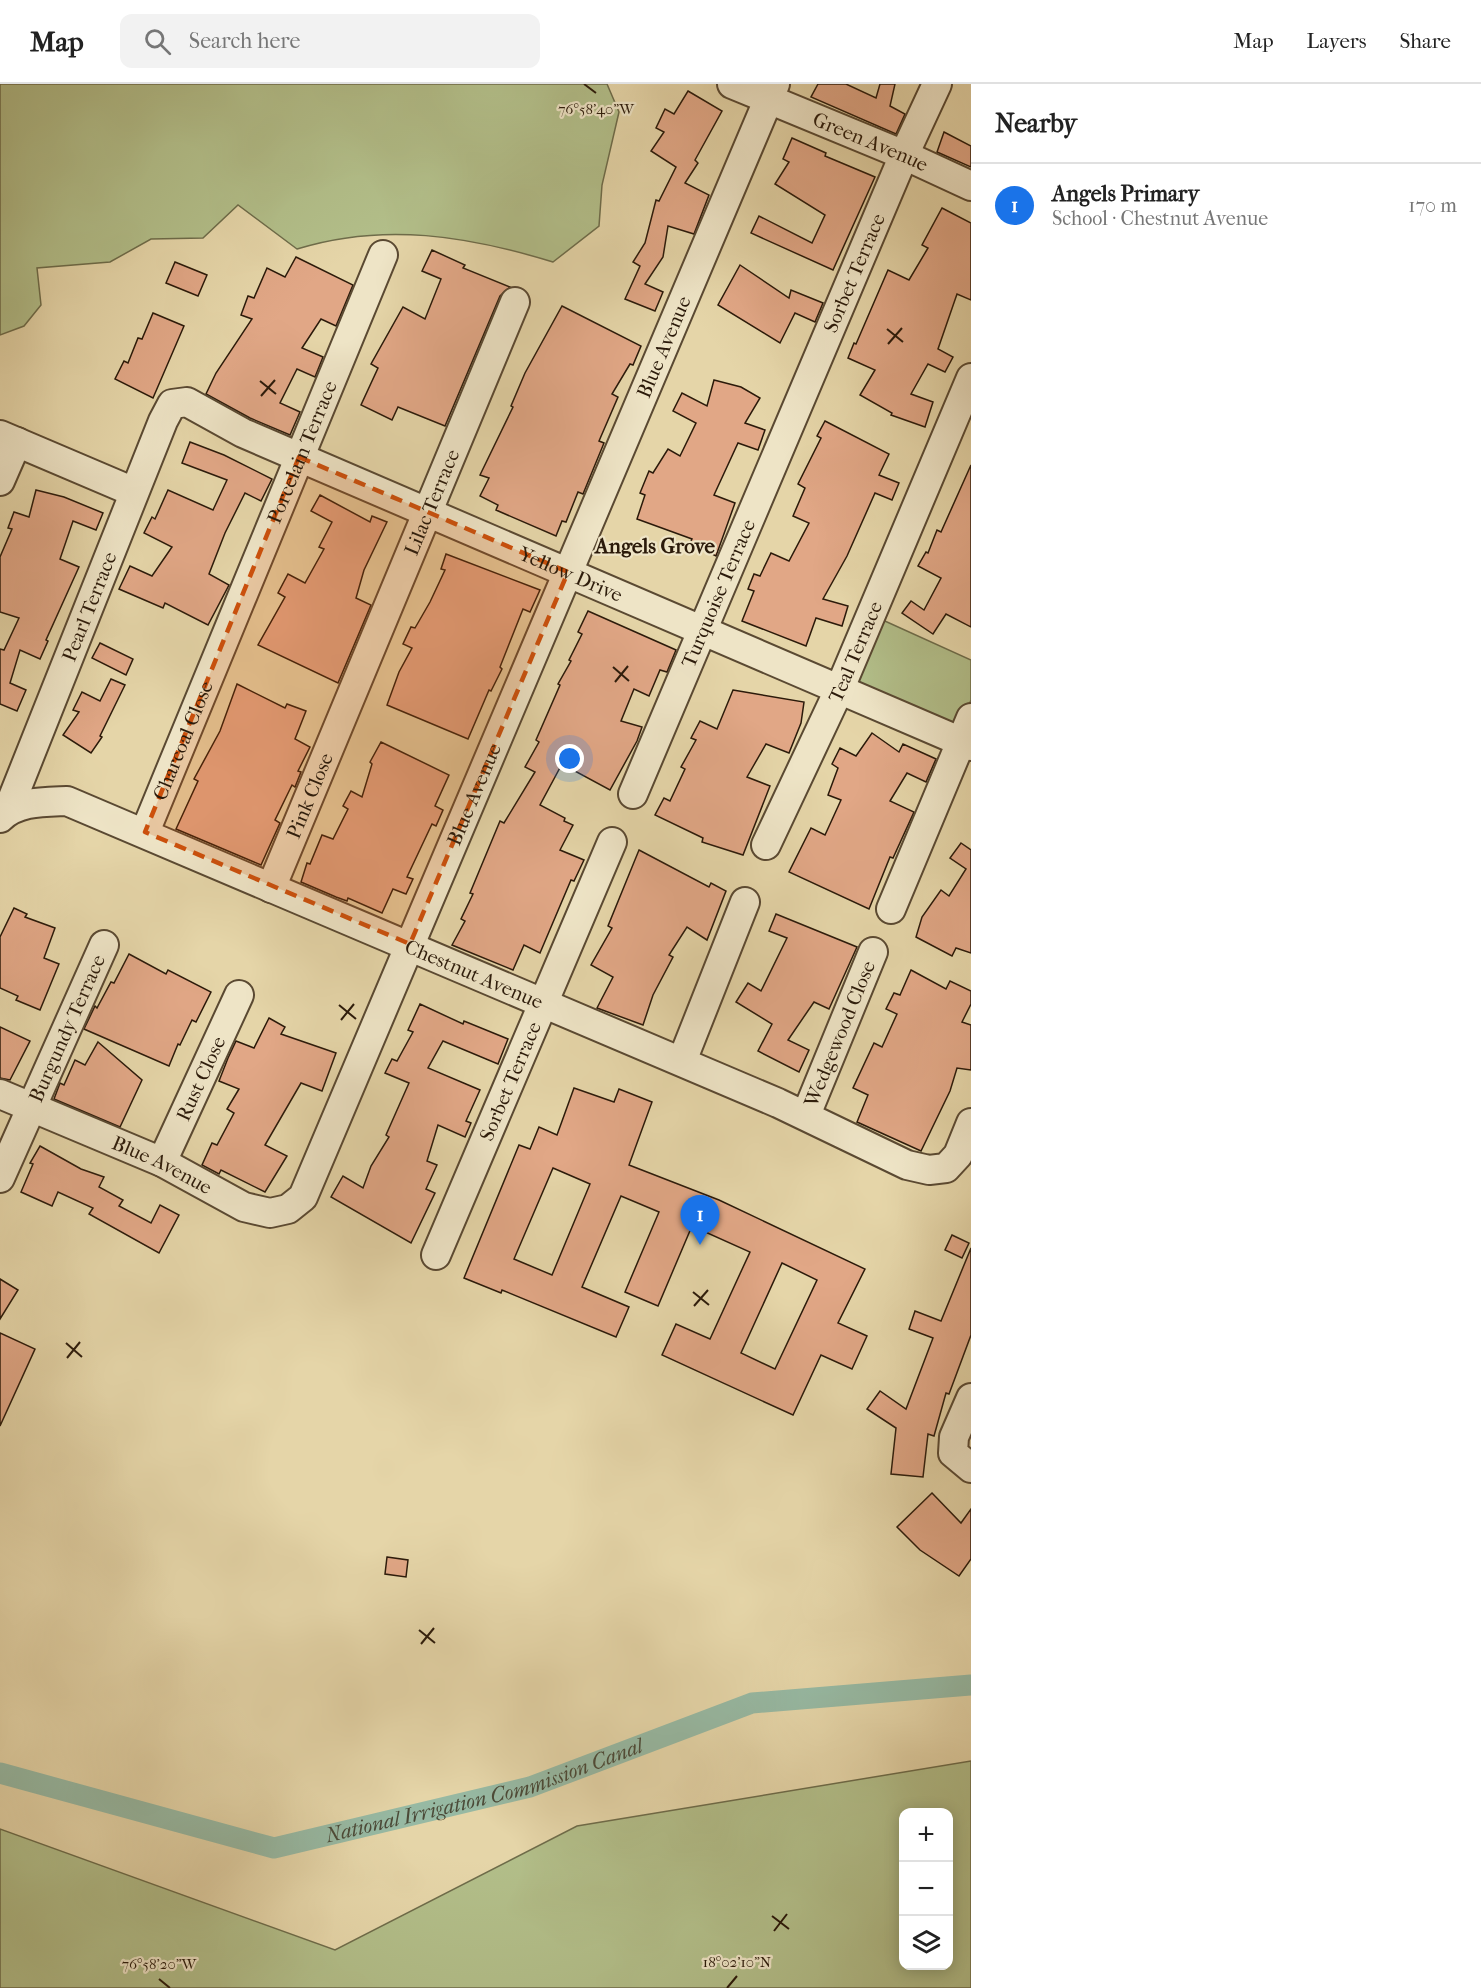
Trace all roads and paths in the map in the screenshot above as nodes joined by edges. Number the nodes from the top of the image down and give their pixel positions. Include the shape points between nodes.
1 (732, 84) edge
2 (937, 84) edge
3 (772, 91) edge
4 (904, 155) junction
5 (971, 186) edge
6 (383, 255) dead end
7 (515, 302) dead end
8 (971, 378) edge
9 (803, 393) joint
10 (172, 404) joint
11 (8, 439) edge
12 (299, 457) junction
13 (0, 481) edge
14 (134, 492) junction
15 (428, 512) junction
16 (568, 572) junction
17 (702, 629) junction
18 (220, 648) joint
19 (840, 688) junction
20 (349, 701) joint
21 (968, 736) edge
22 (633, 794) dead end
23 (4, 814) edge
24 (145, 832) junction
25 (612, 842) dead end
26 (766, 845) dead end
27 (271, 888) junction
28 (745, 902) dead end
29 (891, 909) dead end
30 (410, 944) junction
31 (104, 945) dead end
32 (873, 952) dead end
33 (239, 995) dead end
34 (543, 1001) junction
35 (682, 1061) junction
36 (0, 1094) edge
37 (32, 1106) junction
38 (806, 1115) junction
39 (971, 1123) edge
40 (162, 1162) junction
41 (0, 1178) edge
42 (436, 1255) dead end
43 (971, 1398) edge
44 (971, 1468) edge

1 - 3 street, Green Avenue
2 - 4 street, Sorbet Terrace
3 - 4 street, Green Avenue
3 - 16 street, Blue Avenue
4 - 5 street, Green Avenue
4 - 9 street, Sorbet Terrace
6 - 12 street, Porcelain Terrace
7 - 15 street, Lilac Terrace
8 - 19 street, Teal Terrace
9 - 17 street, Turquoise Terrace
10 - 12 street, Yellow Drive via 187,402 243,433
10 - 14 street, Pearl Terrace
11 - 13 street
11 - 14 street
12 - 15 street, Yellow Drive
12 - 18 street, Porcelain Terrace
14 - 23 street, Pearl Terrace
15 - 16 street, Yellow Drive
15 - 20 street, Lilac Terrace
16 - 17 street, Yellow Drive
16 - 30 street, Blue Avenue
17 - 19 street, Yellow Drive
17 - 22 street, Turquoise Terrace
18 - 24 street, Charcoal Close
19 - 21 street, Yellow Drive
19 - 26 street, Teal Terrace
20 - 27 street, Pink Close
21 - 29 street
23 - 24 street, Chestnut Avenue via 34,802 67,801
24 - 27 street, Chestnut Avenue
25 - 34 street, Sorbet Terrace
27 - 30 street, Chestnut Avenue
28 - 35 street
30 - 34 street, Chestnut Avenue
30 - 40 street, Blue Avenue via 303,1197 288,1209 270,1213 252,1209
31 - 37 street, Burgundy Terrace
32 - 38 street, Wedgewood Close
33 - 40 street, Rust Close
34 - 35 street, Chestnut Avenue
34 - 42 street, Sorbet Terrace
35 - 38 street, Chestnut Avenue
36 - 37 street, Blue Avenue
37 - 40 street, Blue Avenue
37 - 41 street, Burgundy Terrace
38 - 39 street, Chestnut Avenue via 908,1165 929,1170 946,1168 958,1155
43 - 44 street via 954,1437 953,1454

